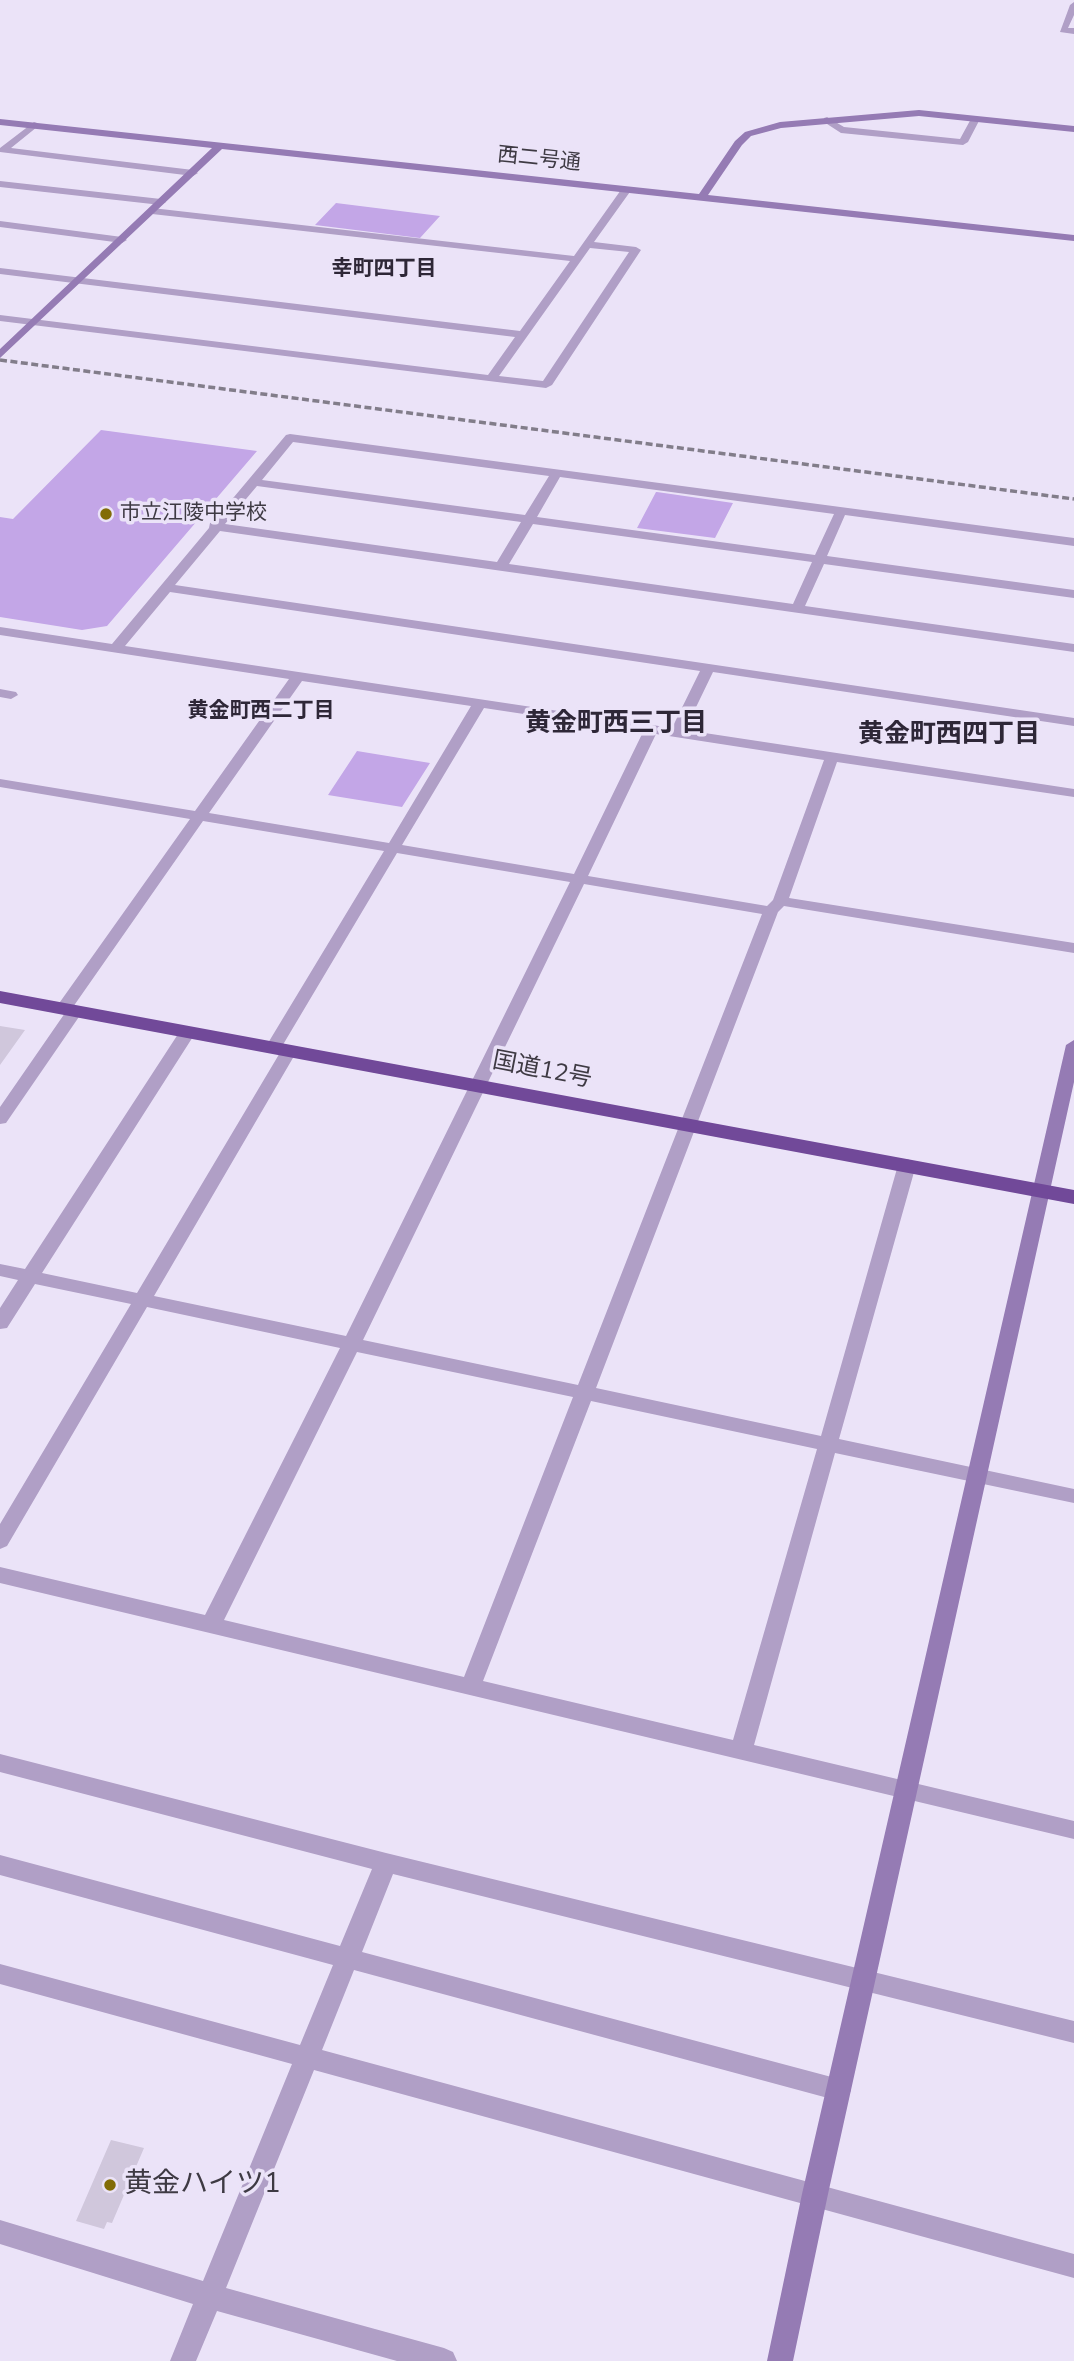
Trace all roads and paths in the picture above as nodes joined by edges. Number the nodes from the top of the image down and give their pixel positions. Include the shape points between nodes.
1 (1074, 5) edge
2 (1074, 31) edge
3 (975, 119) junction
4 (827, 120) junction
5 (0, 122) edge
6 (34, 125) junction
7 (1074, 129) edge
8 (221, 145) junction
9 (192, 173) junction
10 (0, 184) edge
11 (626, 189) junction
12 (702, 197) junction
13 (161, 202) junction
14 (152, 211) junction
15 (0, 224) edge
16 (1074, 238) edge
17 (122, 240) junction
18 (587, 244) junction
19 (577, 259) junction
20 (0, 271) edge
21 (79, 280) junction
22 (0, 318) edge
23 (34, 322) junction
24 (522, 335) junction
25 (0, 355) edge
26 (491, 379) junction
27 (556, 474) junction
28 (253, 482) junction
29 (841, 511) junction
30 (529, 519) junction
31 (214, 526) junction
32 (1074, 542) edge
33 (820, 559) junction
34 (500, 568) junction
35 (165, 587) junction
36 (1074, 594) edge
37 (797, 609) junction
38 (0, 631) edge
39 (116, 648) junction
40 (1074, 648) edge
41 (709, 667) junction
42 (298, 676) junction
43 (480, 704) junction
44 (1074, 722) edge
45 (653, 729) junction
46 (677, 733) junction
47 (832, 757) junction
48 (0, 783) edge
49 (1074, 793) edge
50 (198, 816) junction
51 (394, 849) junction
52 (579, 879) junction
53 (775, 906) junction
54 (1074, 948) edge
55 (0, 997) edge
56 (69, 1010) junction
57 (188, 1032) junction
58 (1074, 1045) edge
59 (281, 1050) junction
60 (478, 1086) junction
61 (0, 1119) edge
62 (687, 1124) junction
63 (907, 1165) junction
64 (1041, 1191) junction
65 (1074, 1197) edge
66 (0, 1270) edge
67 (30, 1276) junction
68 (140, 1300) junction
69 (0, 1323) edge
70 (351, 1345) junction
71 (584, 1393) junction
72 (827, 1444) junction
73 (979, 1475) junction
74 (1074, 1496) edge
75 (0, 1541) edge
76 (0, 1576) edge
77 (211, 1624) junction
78 (470, 1688) junction
79 (741, 1752) junction
80 (0, 1763) edge
81 (907, 1790) junction
82 (1074, 1829) edge
83 (386, 1863) junction
84 (0, 1865) edge
85 (347, 1957) junction
86 (0, 1974) edge
87 (864, 1980) junction
88 (1074, 2032) edge
89 (306, 2057) junction
90 (839, 2090) junction
91 (815, 2194) junction
92 (0, 2232) edge
93 (1074, 2266) edge
94 (209, 2296) junction
95 (183, 2361) edge
96 (444, 2361) edge
97 (780, 2361) edge

1 - 2 street via 1063,30
3 - 4 street via 903,113
3 - 4 street via 963,142 841,130
3 - 7 street
4 - 12 street via 748,134
5 - 6 street, 西二号通
6 - 8 street, 西二号通
6 - 9 street via 3,150
8 - 9 street
8 - 11 street, 西二号通
9 - 13 street
10 - 13 street
11 - 12 street, 西二号通
11 - 18 street
12 - 16 street, 西二号通
13 - 14 street
14 - 17 street
14 - 19 street
15 - 17 street
17 - 21 street
18 - 19 street
18 - 26 street via 636,250 546,385
19 - 24 street
20 - 21 street
21 - 23 street
21 - 24 street
22 - 23 street
23 - 25 street
23 - 26 street
24 - 26 street
27 - 28 street via 290,438
27 - 29 street
27 - 30 street
28 - 30 street
28 - 31 street
29 - 32 street
29 - 33 street
30 - 33 street
30 - 34 street
31 - 34 street
31 - 35 street
33 - 36 street
33 - 37 street
34 - 37 street
35 - 39 street
35 - 41 street
37 - 40 street
38 - 39 street
39 - 42 street
41 - 44 street
41 - 46 street
42 - 43 street
42 - 50 street
43 - 45 street
43 - 51 street
45 - 46 street
45 - 52 street
46 - 47 street
47 - 49 street
47 - 53 street
48 - 50 street
50 - 51 street
50 - 56 street
51 - 52 street
51 - 59 street
52 - 53 street
52 - 60 street
53 - 54 street
53 - 62 street
55 - 56 highway, 国道12号
56 - 57 highway, 国道12号
56 - 61 street
57 - 59 highway, 国道12号
57 - 67 street
58 - 64 street
59 - 60 highway, 国道12号
59 - 68 street
60 - 62 highway, 国道12号
60 - 70 street
62 - 63 highway, 国道12号
62 - 71 street
63 - 64 highway, 国道12号
63 - 72 street
64 - 65 highway, 国道12号
64 - 73 street
66 - 67 street
67 - 68 street
67 - 69 street
68 - 70 street
68 - 75 street
70 - 71 street
70 - 77 street
71 - 72 street
71 - 78 street
72 - 73 street
72 - 79 street
73 - 74 street
73 - 81 street
76 - 77 street
77 - 78 street
78 - 79 street
79 - 81 street
80 - 83 street
81 - 82 street
81 - 87 street
83 - 85 street
83 - 87 street
84 - 85 street
85 - 89 street
85 - 90 street
86 - 89 street
87 - 88 street
87 - 90 street
89 - 91 street
89 - 94 street
90 - 91 street
91 - 93 street
91 - 97 street
92 - 94 street
94 - 95 street
94 - 96 street

